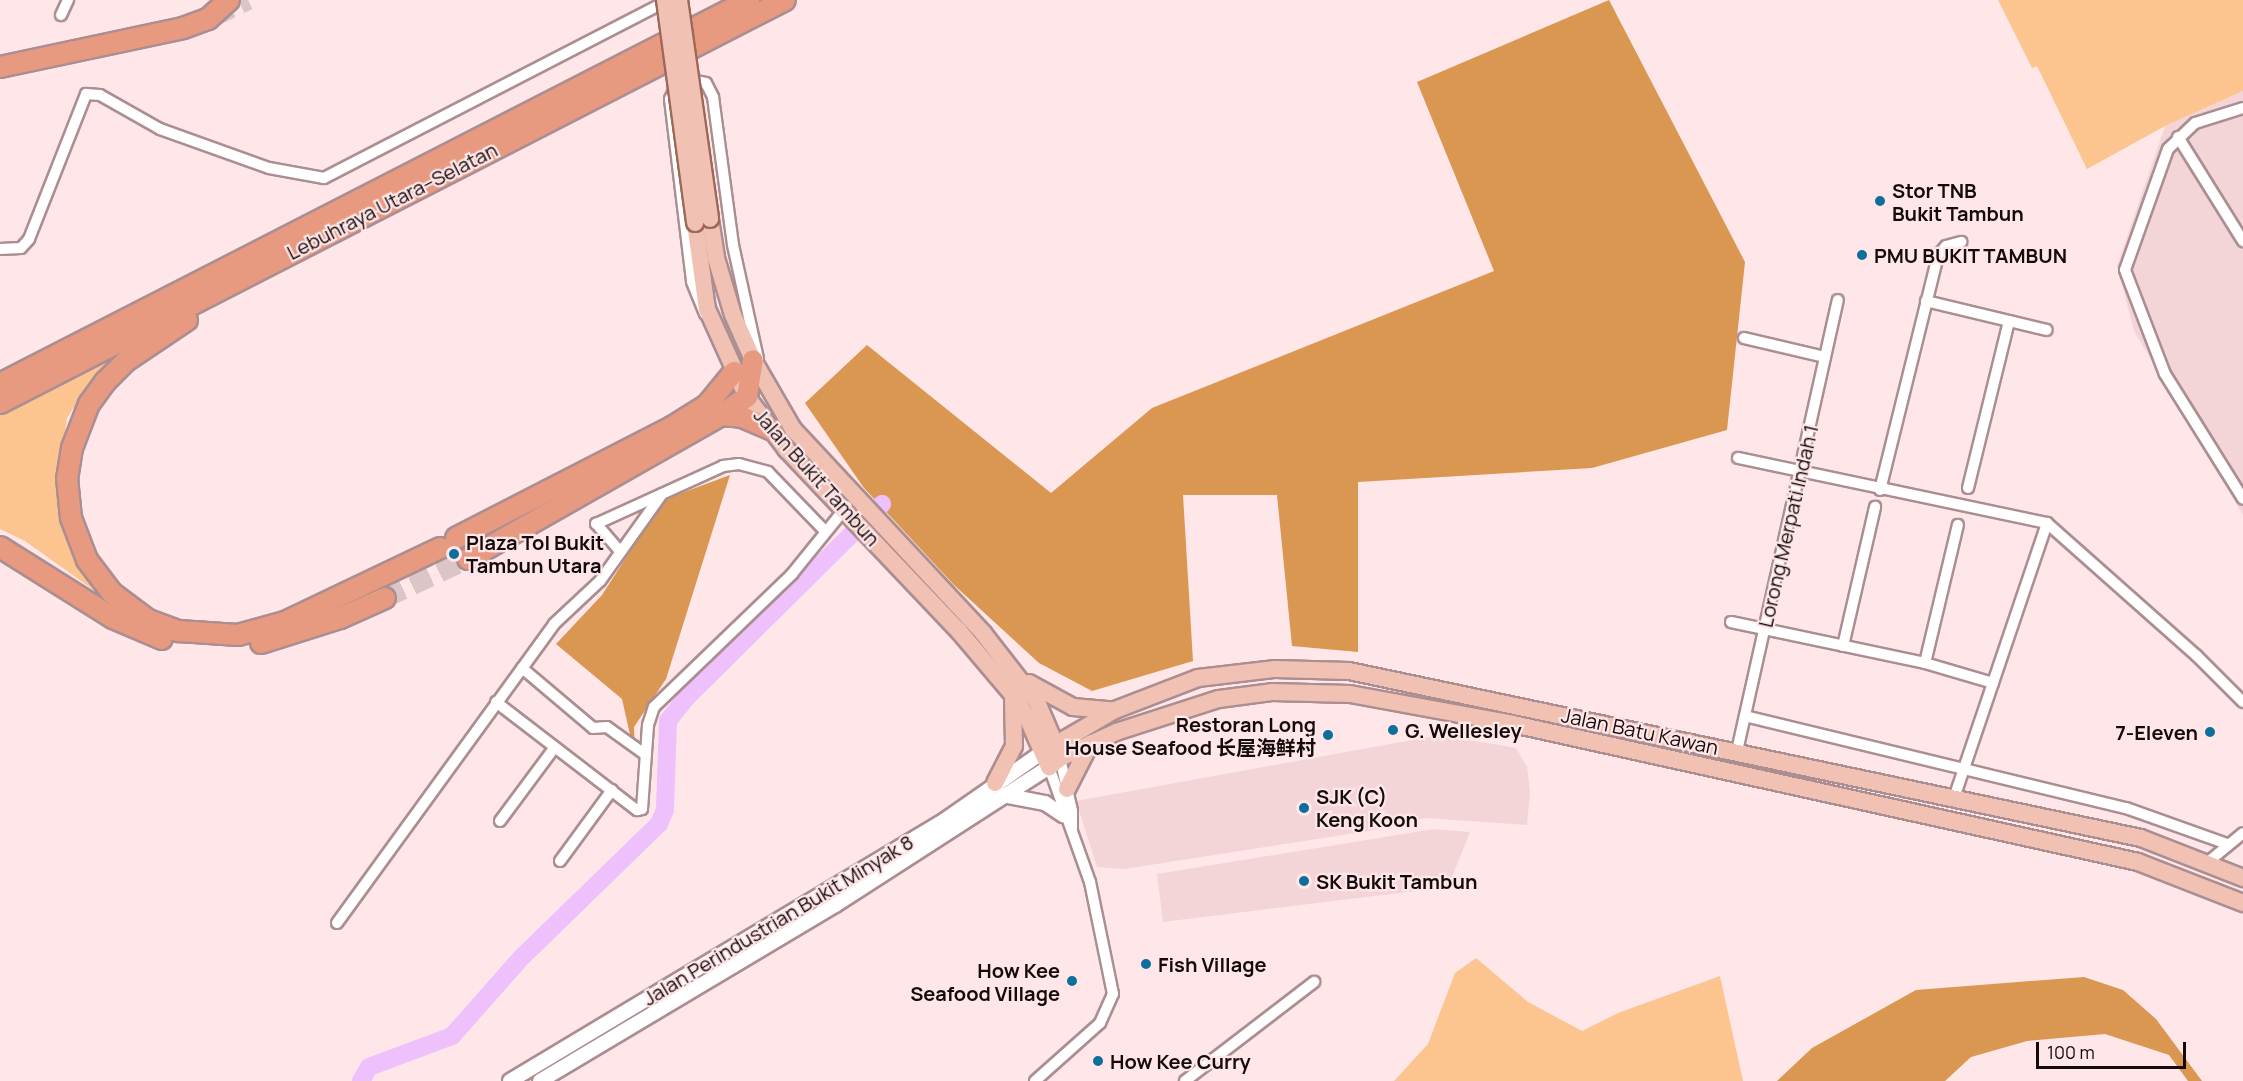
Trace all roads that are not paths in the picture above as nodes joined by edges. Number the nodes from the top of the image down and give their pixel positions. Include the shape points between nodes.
1 (68, 0) edge
2 (229, 0) tunnel mouth
3 (670, 0) edge
4 (679, 0) edge
5 (749, 0) edge
6 (784, 0) edge
7 (658, 2) edge
8 (61, 15) dead end
9 (57, 53) junction
10 (0, 59) edge
11 (0, 67) edge
12 (2243, 108) edge
13 (2178, 137) junction
14 (703, 221) junction
15 (2243, 241) edge
16 (1961, 242) dead end
17 (0, 249) edge
18 (277, 261) junction
19 (1838, 300) dead end
20 (1926, 301) junction
21 (2009, 321) junction
22 (110, 329) junction
23 (2047, 330) dead end
24 (719, 338) junction
25 (1744, 338) dead end
26 (1825, 357) junction
27 (758, 368) junction
28 (0, 370) edge
29 (734, 372) junction
30 (0, 384) edge
31 (747, 397) junction
32 (0, 403) edge
33 (721, 415) junction
34 (772, 430) junction
35 (1738, 458) dead end
36 (1800, 472) junction
37 (1968, 488) dead end
38 (1880, 490) junction
39 (662, 494) junction
40 (2243, 499) edge
41 (1875, 507) dead end
42 (853, 508) junction
43 (2047, 523) junction
44 (1958, 525) dead end
45 (825, 531) junction
46 (0, 547) edge
47 (619, 550) junction
48 (468, 560) tunnel mouth
49 (385, 598) tunnel mouth
50 (1731, 622) dead end
51 (1765, 629) junction
52 (1843, 646) junction
53 (1925, 663) junction
54 (522, 668) junction
55 (1020, 678) junction
56 (1993, 683) junction
57 (1013, 695) junction
58 (496, 702) junction
59 (2243, 702) edge
60 (1115, 710) junction
61 (1745, 716) junction
62 (1090, 743) junction
63 (555, 747) junction
64 (1737, 751) junction
65 (646, 755) junction
66 (1052, 755) junction
67 (1964, 770) junction
68 (999, 789) junction
69 (1067, 789) junction
70 (612, 790) junction
71 (1954, 798) junction
72 (1063, 815) junction
73 (500, 821) dead end
74 (1072, 832) junction
75 (2243, 833) edge
76 (2227, 844) junction
77 (560, 861) dead end
78 (2138, 862) junction
79 (2208, 862) junction
80 (2243, 878) edge
81 (2242, 902) edge
82 (337, 923) dead end
83 (1314, 982) dead end
84 (510, 1081) edge
85 (540, 1081) edge
86 (1035, 1081) edge
87 (1185, 1081) edge

1 - 8 street
2 - 9 highway via 208,19 157,34
3 - 7 street
4 - 14 main road, Jalan Bukit Tambun, bridge
5 - 22 highway, Lebuhraya Utara–Selatan
6 - 18 highway, Lebuhraya Utara–Selatan
7 - 14 main road, Jalan Bukit Tambun, bridge
7 - 17 street via 324,178 261,165 160,129 100,95 86,94 29,239 21,248
9 - 10 highway
9 - 11 highway
12 - 13 street via 2195,123
13 - 15 street
13 - 40 street via 2168,149 2125,270 2165,374
14 - 24 main road, Jalan Bukit Tambun via 704,298
14 - 27 main road, Jalan Bukit Tambun via 724,293
16 - 20 street via 1946,246 1938,255
18 - 29 highway via 126,361 92,399 77,431 67,478 70,518 87,560 112,593 148,620 186,633 221,636 285,622 672,427 707,405
18 - 32 highway, Lebuhraya Utara–Selatan
19 - 26 street, Lorong Merpati Indah 1
20 - 21 street
20 - 38 street
21 - 23 street
21 - 37 street
22 - 28 highway via 46,349
22 - 30 highway, Lebuhraya Utara–Selatan
24 - 27 street via 694,291 670,99 678,82 691,80 706,83 713,97 733,244
24 - 29 main road, Jalan Bukit Tambun
25 - 26 street
26 - 36 street, Lorong Merpati Indah 1
27 - 31 highway
27 - 42 main road, Jalan Bukit Tambun via 793,429
29 - 31 main road, Jalan Bukit Tambun
31 - 33 highway
31 - 34 main road, Jalan Bukit Tambun
33 - 34 highway via 742,417
33 - 48 highway
34 - 42 main road, Jalan Bukit Tambun
35 - 36 street
36 - 38 street
36 - 51 street, Lorong Merpati Indah 1
38 - 43 street
39 - 45 street via 723,466 757,466 768,472
39 - 47 street
39 - 47 street via 596,524
41 - 52 street
42 - 45 street
42 - 55 main road, Jalan Bukit Tambun via 883,525
42 - 57 main road, Jalan Bukit Tambun via 870,539 958,630
43 - 56 street
43 - 59 street
44 - 53 street
45 - 65 street via 798,568 654,707
46 - 49 highway via 113,618 150,635 193,647 264,642 340,618
47 - 54 street via 600,581 554,624
50 - 51 street
51 - 52 street
51 - 61 street, Lorong Merpati Indah 1
52 - 53 street
53 - 56 street
54 - 58 street
54 - 65 street via 593,728 607,727
55 - 60 main road via 1053,700 1073,707
55 - 66 main road, Jalan Bukit Tambun via 1037,702
56 - 67 street
57 - 66 main road, Jalan Bukit Tambun
57 - 68 main road via 1014,746
58 - 63 street
58 - 82 street
60 - 64 main road, Jalan Batu Kawan via 1198,678 1310,668 1416,683
60 - 66 main road, Jalan Batu Kawan
61 - 64 street, Lorong Merpati Indah 1
61 - 67 street
62 - 66 main road, Jalan Batu Kawan
62 - 69 main road
62 - 78 main road, Jalan Batu Kawan via 1140,723 1228,697 1272,692 1350,694 1513,724
63 - 70 street
63 - 73 street
64 - 71 main road, Jalan Batu Kawan
65 - 70 street via 642,809
66 - 68 street, Jalan Perindustrian Bukit Minyak 8
66 - 69 street, Jalan Bukit Tambun
66 - 72 street, Jalan Bukit Tambun
67 - 71 street
67 - 76 street via 2151,815
68 - 72 street via 1045,803
68 - 84 street, Jalan Perindustrian Bukit Minyak 8
68 - 85 street, Jalan Perindustrian Bukit Minyak 8 via 835,904
69 - 74 street, Jalan Bukit Tambun
70 - 77 street
71 - 79 main road, Jalan Batu Kawan via 2141,838
72 - 74 street, Jalan Bukit Tambun
74 - 86 street, Jalan Bukit Tambun via 1104,934 1113,994 1100,1023
75 - 76 street
76 - 79 street
78 - 79 main road via 2186,870
78 - 81 main road, Jalan Batu Kawan
79 - 80 main road, Jalan Batu Kawan
79 - 81 main road via 2208,873 2213,879
83 - 87 street

